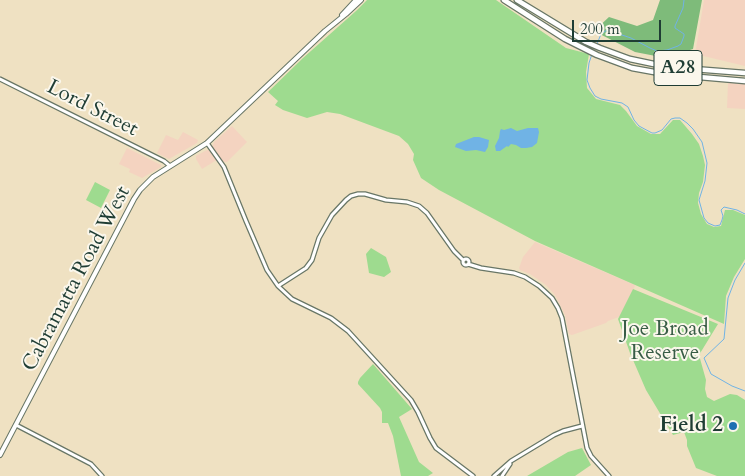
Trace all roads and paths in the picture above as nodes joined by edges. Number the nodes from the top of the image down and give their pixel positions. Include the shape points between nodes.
1 (356, 0) edge
2 (361, 0) edge
3 (504, 0) edge
4 (517, 0) edge
5 (339, 19) junction
6 (745, 73) edge
7 (0, 79) edge
8 (745, 81) edge
9 (207, 143) junction
10 (170, 166) junction
11 (278, 286) junction
12 (16, 425) junction
13 (582, 426) junction
14 (0, 455) edge
15 (511, 461) junction
16 (102, 476) edge
17 (473, 476) edge
18 (494, 476) edge
19 (502, 476) edge
20 (610, 476) edge

1 - 5 main road, Cabramatta Road West
2 - 5 main road, Cabramatta Road West
3 - 8 highway, A28 via 565,40 612,61 665,74
4 - 6 highway, A28 via 586,42 614,54 658,66
5 - 9 main road, Cabramatta Road West
7 - 10 street, Lord Street
9 - 10 main road, Cabramatta Road West
9 - 11 street via 224,166 268,270
10 - 12 main road, Cabramatta Road West via 136,194
11 - 13 street via 306,268 332,215 355,194 419,206 463,263 525,277 552,298 562,318
11 - 17 street via 292,299 331,318 348,331 411,400 436,448
12 - 14 main road, Cabramatta Road West
12 - 16 street via 91,464
13 - 15 street via 558,433
13 - 20 street via 589,453
15 - 18 street
15 - 19 street

